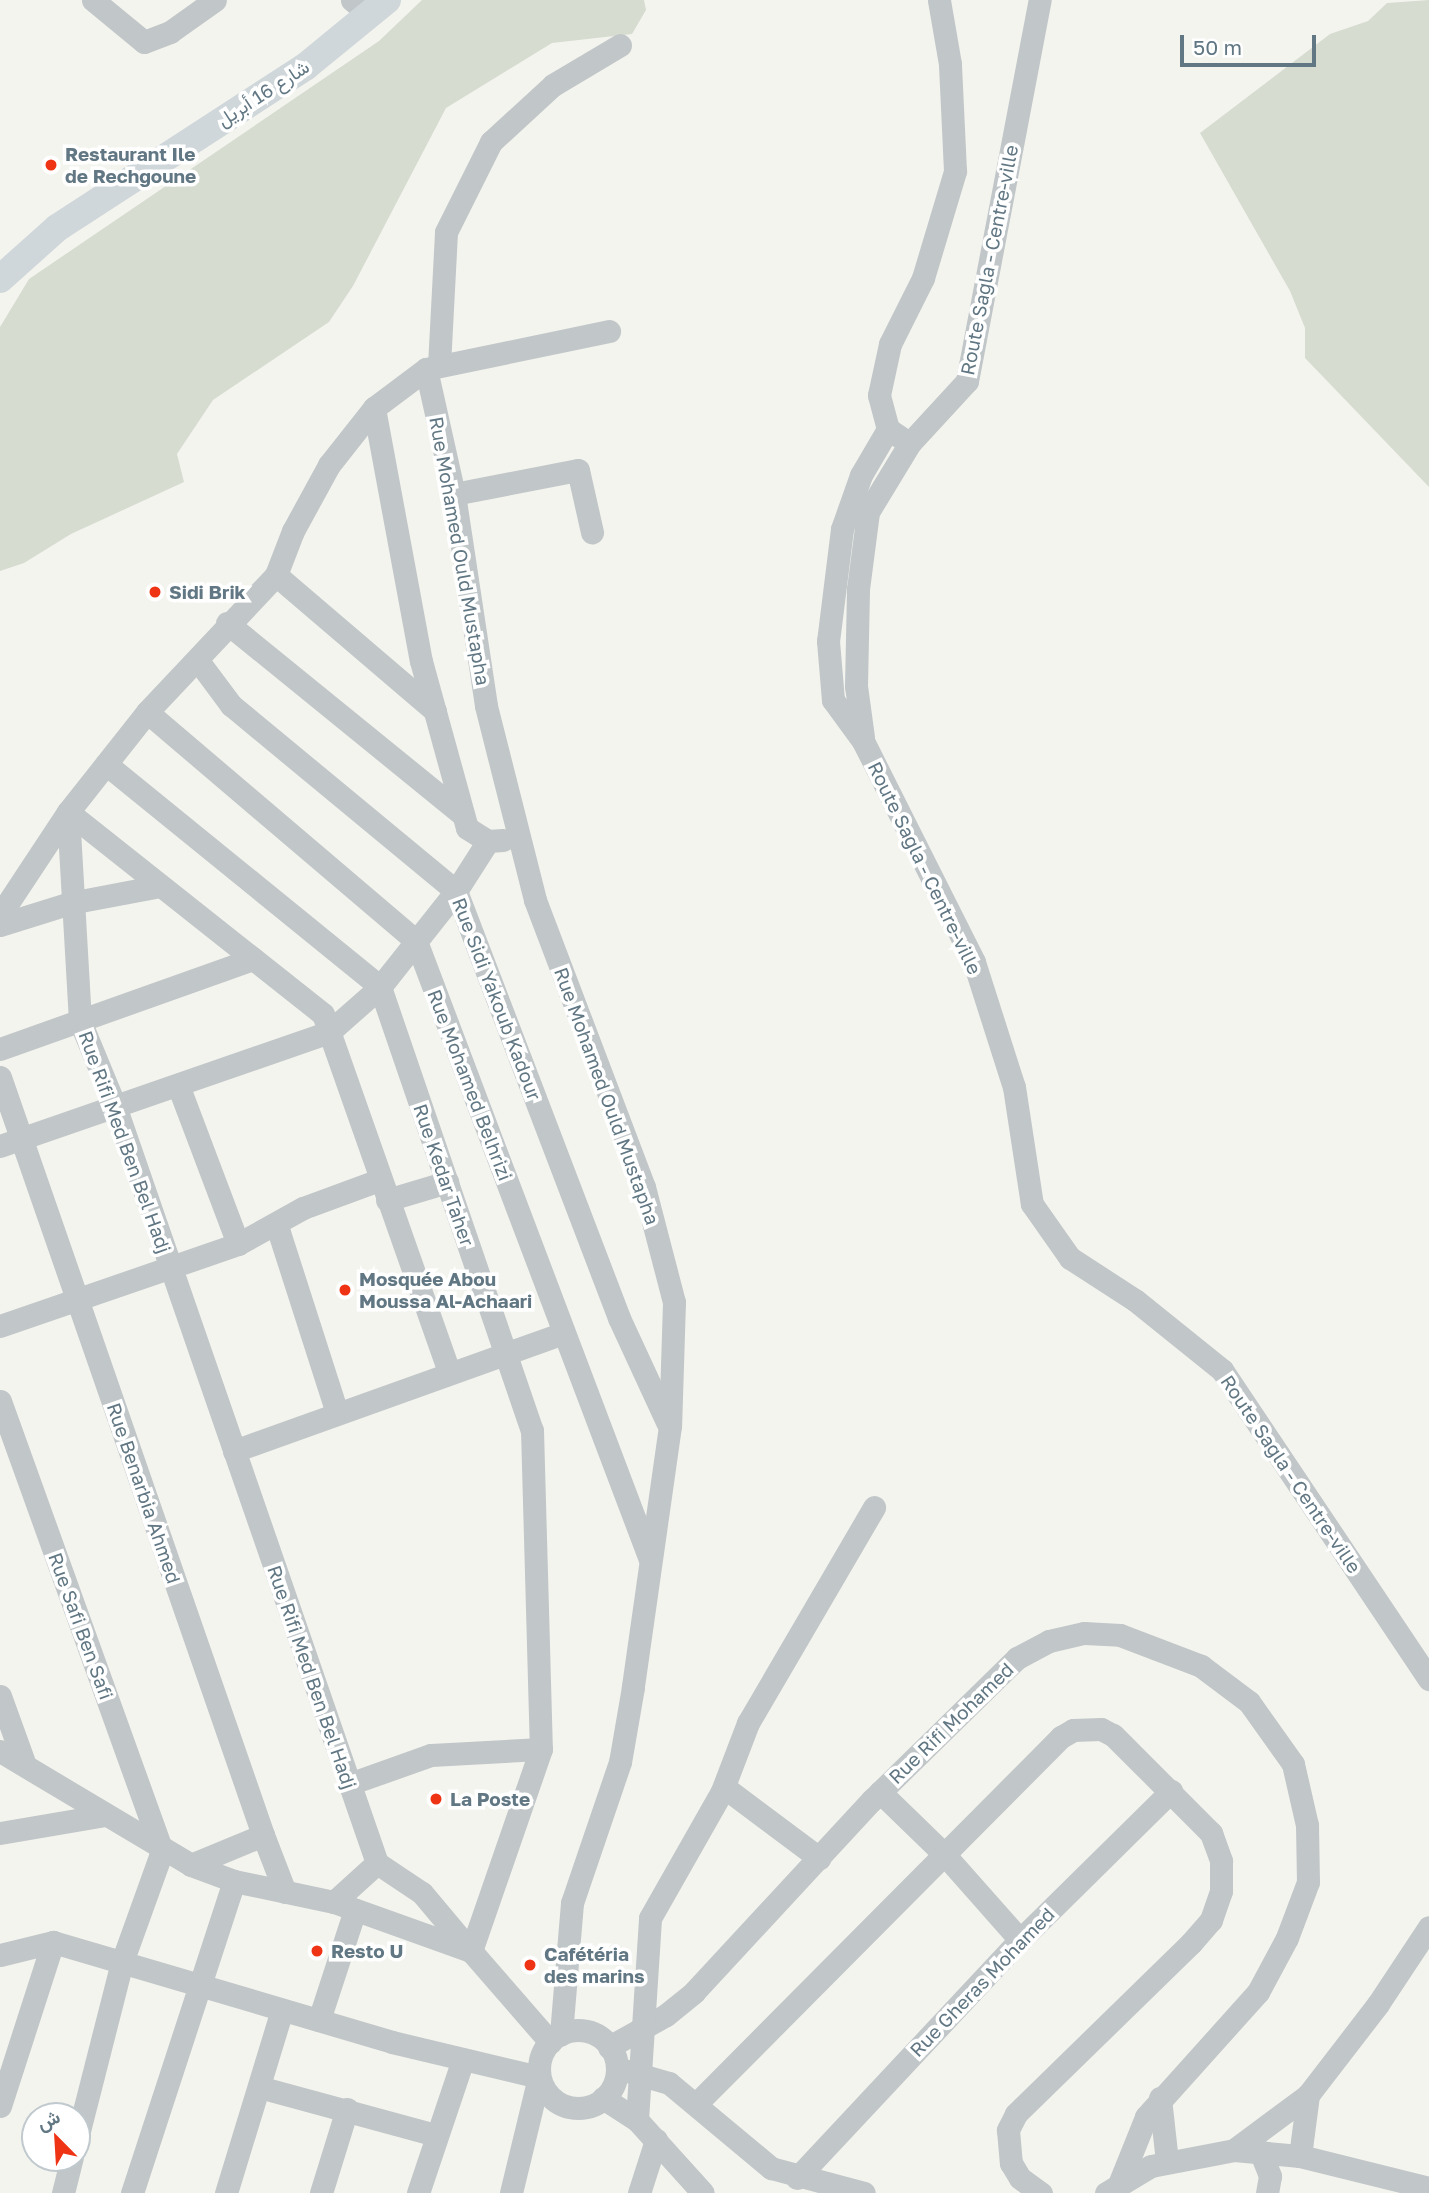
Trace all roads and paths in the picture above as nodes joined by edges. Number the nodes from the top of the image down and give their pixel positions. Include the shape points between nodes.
1 (93, 0) edge
2 (215, 0) edge
3 (939, 0) edge
4 (1040, 0) edge
5 (370, 5) edge
6 (620, 45) dead end
7 (0, 279) edge
8 (609, 331) dead end
9 (441, 365) junction
10 (374, 408) junction
11 (888, 429) junction
12 (910, 443) junction
13 (454, 494) junction
14 (592, 532) dead end
15 (276, 575) junction
16 (227, 623) junction
17 (199, 662) junction
18 (435, 711) junction
19 (147, 712) junction
20 (863, 741) junction
21 (106, 764) junction
22 (68, 812) junction
23 (463, 815) junction
24 (520, 840) junction
25 (488, 841) junction
26 (160, 886) junction
27 (456, 891) junction
28 (70, 903) junction
29 (0, 915) edge
30 (0, 925) edge
31 (416, 941) junction
32 (253, 960) junction
33 (380, 988) junction
34 (80, 1021) junction
35 (329, 1032) junction
36 (0, 1049) edge
37 (0, 1077) edge
38 (178, 1085) junction
39 (116, 1106) junction
40 (10, 1143) edge
41 (447, 1182) junction
42 (383, 1190) junction
43 (276, 1226) junction
44 (237, 1244) junction
45 (172, 1266) junction
46 (76, 1298) junction
47 (0, 1326) edge
48 (564, 1334) junction
49 (505, 1352) junction
50 (449, 1372) junction
51 (0, 1401) edge
52 (337, 1413) junction
53 (670, 1426) junction
54 (234, 1451) junction
55 (874, 1507) dead end
56 (650, 1559) junction
57 (1429, 1679) edge
58 (0, 1696) edge
59 (541, 1749) junction
60 (8, 1758) edge
61 (349, 1784) junction
62 (724, 1787) junction
63 (880, 1791) junction
64 (1171, 1791) junction
65 (105, 1815) junction
66 (0, 1833) edge
67 (263, 1835) junction
68 (162, 1851) junction
69 (944, 1854) junction
70 (819, 1858) junction
71 (377, 1863) junction
72 (191, 1866) junction
73 (234, 1881) junction
74 (285, 1892) junction
75 (345, 1906) junction
76 (1429, 1927) edge
77 (1020, 1940) junction
78 (52, 1942) junction
79 (471, 1951) junction
80 (0, 1955) edge
81 (122, 1962) junction
82 (200, 1985) junction
83 (282, 2010) junction
84 (319, 2020) junction
85 (642, 2028) junction
86 (556, 2038) junction
87 (463, 2059) junction
88 (622, 2062) junction
89 (539, 2077) junction
90 (259, 2087) junction
91 (1308, 2095) junction
92 (603, 2098) junction
93 (1160, 2098) junction
94 (86, 2102) edge
95 (696, 2104) junction
96 (0, 2106) edge
97 (348, 2109) junction
98 (637, 2120) junction
99 (436, 2135) junction
100 (656, 2140) junction
101 (1234, 2150) junction
102 (1260, 2151) junction
103 (1300, 2156) junction
104 (1159, 2164) junction
105 (68, 2172) edge
106 (797, 2178) junction
107 (1113, 2188) edge
108 (1429, 2188) edge
109 (63, 2193) edge
110 (132, 2193) edge
111 (228, 2193) edge
112 (321, 2193) edge
113 (418, 2193) edge
114 (511, 2193) edge
115 (639, 2193) edge
116 (702, 2193) edge
117 (864, 2193) edge
118 (1041, 2193) edge
119 (1146, 2193) edge
120 (1267, 2193) edge

1 - 2 street via 144,42 170,32
3 - 11 street via 950,64 955,171 923,278 890,344 879,395
4 - 12 street, Route Sagla - Centre-ville via 967,381
5 - 7 main road, شارع 16 أبريل via 305,67 57,228
6 - 9 street, Rue Mohamed Ould Mustapha via 553,85 491,142 446,232
8 - 9 street
9 - 10 street
9 - 13 street, Rue Mohamed Ould Mustapha
10 - 15 street via 330,465 293,531
10 - 18 street
11 - 12 street
11 - 20 street, Route Sagla - Centre-ville via 861,475 842,529 828,640 833,700
12 - 20 street, Route Sagla - Centre-ville via 868,512 858,589 856,686
13 - 14 street via 578,470
13 - 24 street, Rue Mohamed Ould Mustapha via 486,706
15 - 16 street
15 - 18 street
16 - 17 street
16 - 23 street
17 - 19 street
17 - 27 street, Rue Sidi Yakoub Kadour via 230,705
18 - 23 street
19 - 21 street
19 - 31 street, Rue Mohamed Belhrizi
20 - 57 street, Route Sagla - Centre-ville via 974,962 1014,1087 1032,1203 1070,1258 1135,1300 1222,1370
21 - 22 street
21 - 33 street
22 - 26 street
22 - 28 street, Rue Rifi Med Ben Bel Hadj
22 - 29 street
23 - 25 street via 467,828
24 - 25 street
24 - 53 street, Rue Mohamed Ould Mustapha via 535,900 644,1187 674,1302
25 - 27 street
26 - 28 street
26 - 32 street
27 - 31 street
27 - 53 street, Rue Sidi Yakoub Kadour via 619,1318
28 - 30 street
28 - 34 street, Rue Rifi Med Ben Bel Hadj
31 - 33 street
31 - 48 street, Rue Mohamed Belhrizi
32 - 34 street
32 - 35 street via 323,1014
33 - 35 street
33 - 41 street, Rue Kedar Taher
34 - 36 street
34 - 39 street, Rue Rifi Med Ben Bel Hadj
35 - 38 street
35 - 42 street
37 - 40 street, Rue Benarbia Ahmed
38 - 39 street
38 - 44 street
39 - 40 street
39 - 45 street, Rue Rifi Med Ben Bel Hadj
40 - 46 street, Rue Benarbia Ahmed
41 - 42 street
41 - 49 street, Rue Kedar Taher
42 - 43 street via 303,1208
42 - 50 street
43 - 44 street
43 - 52 street
44 - 45 street
45 - 46 street
45 - 54 street, Rue Rifi Med Ben Bel Hadj
46 - 47 street
46 - 67 street, Rue Benarbia Ahmed
48 - 49 street
48 - 56 street, Rue Mohamed Belhrizi
49 - 50 street
49 - 59 street, Rue Kedar Taher via 531,1430
50 - 52 street
51 - 68 street, Rue Safi Ben Safi
52 - 54 street
53 - 56 street, Rue Mohamed Ould Mustapha
54 - 61 street, Rue Rifi Med Ben Bel Hadj
55 - 62 street via 748,1723
56 - 86 street, Rue Mohamed Ould Mustapha via 620,1762 572,1903
58 - 60 street
59 - 61 street via 431,1755
59 - 79 street, Rue Kedar Taher
60 - 65 street
61 - 71 street, Rue Rifi Med Ben Bel Hadj
62 - 70 street
62 - 85 street via 650,1919
63 - 69 street
63 - 70 street, Rue Rifi Mohamed
63 - 93 street, Rue Rifi Mohamed via 1017,1658 1049,1641 1084,1633 1120,1635 1201,1666 1250,1702 1293,1764 1307,1825 1308,1882 1287,1938 1258,1992
64 - 69 street via 1113,1735 1101,1729 1073,1730
64 - 77 street, Rue Gheras Mohamed
64 - 118 street via 1210,1833 1221,1861 1221,1891 1211,1920 1191,1942 1016,2115 1008,2130 1011,2163 1020,2178
65 - 66 street
65 - 68 street
67 - 72 street
67 - 74 street, Rue Benarbia Ahmed
68 - 72 street
68 - 81 street
69 - 77 street
69 - 95 street
70 - 85 street, Rue Rifi Mohamed via 694,1992
71 - 75 street
71 - 79 street via 422,1893
72 - 73 street
73 - 74 street
73 - 82 street
74 - 75 street
75 - 79 street
75 - 84 street
76 - 91 street via 1378,2004
77 - 106 street, Rue Gheras Mohamed
78 - 80 street
78 - 81 street
78 - 96 street
79 - 86 street
81 - 82 street
81 - 94 street
82 - 83 street
82 - 110 street
83 - 84 street
83 - 90 street
84 - 87 street
85 - 88 street, Rue Rifi Mohamed
85 - 88 street
86 - 88 street via 585,2031
86 - 89 street via 541,2054
87 - 89 street
87 - 99 street
88 - 92 street
88 - 95 street via 660,2078
88 - 98 street
89 - 92 street via 544,2090 565,2106 593,2105
89 - 114 street
90 - 97 street
90 - 111 street
91 - 101 street
91 - 103 street
92 - 98 street
93 - 104 street
93 - 107 street, Rue Rifi Mohamed via 1134,2138
95 - 106 street via 747,2152
97 - 99 street
97 - 112 street
98 - 100 street
99 - 113 street
100 - 115 street
100 - 116 street
101 - 102 street
101 - 104 street
102 - 103 street
102 - 120 street via 1270,2176
103 - 108 street
104 - 107 street
104 - 119 street
105 - 109 street
106 - 117 street

